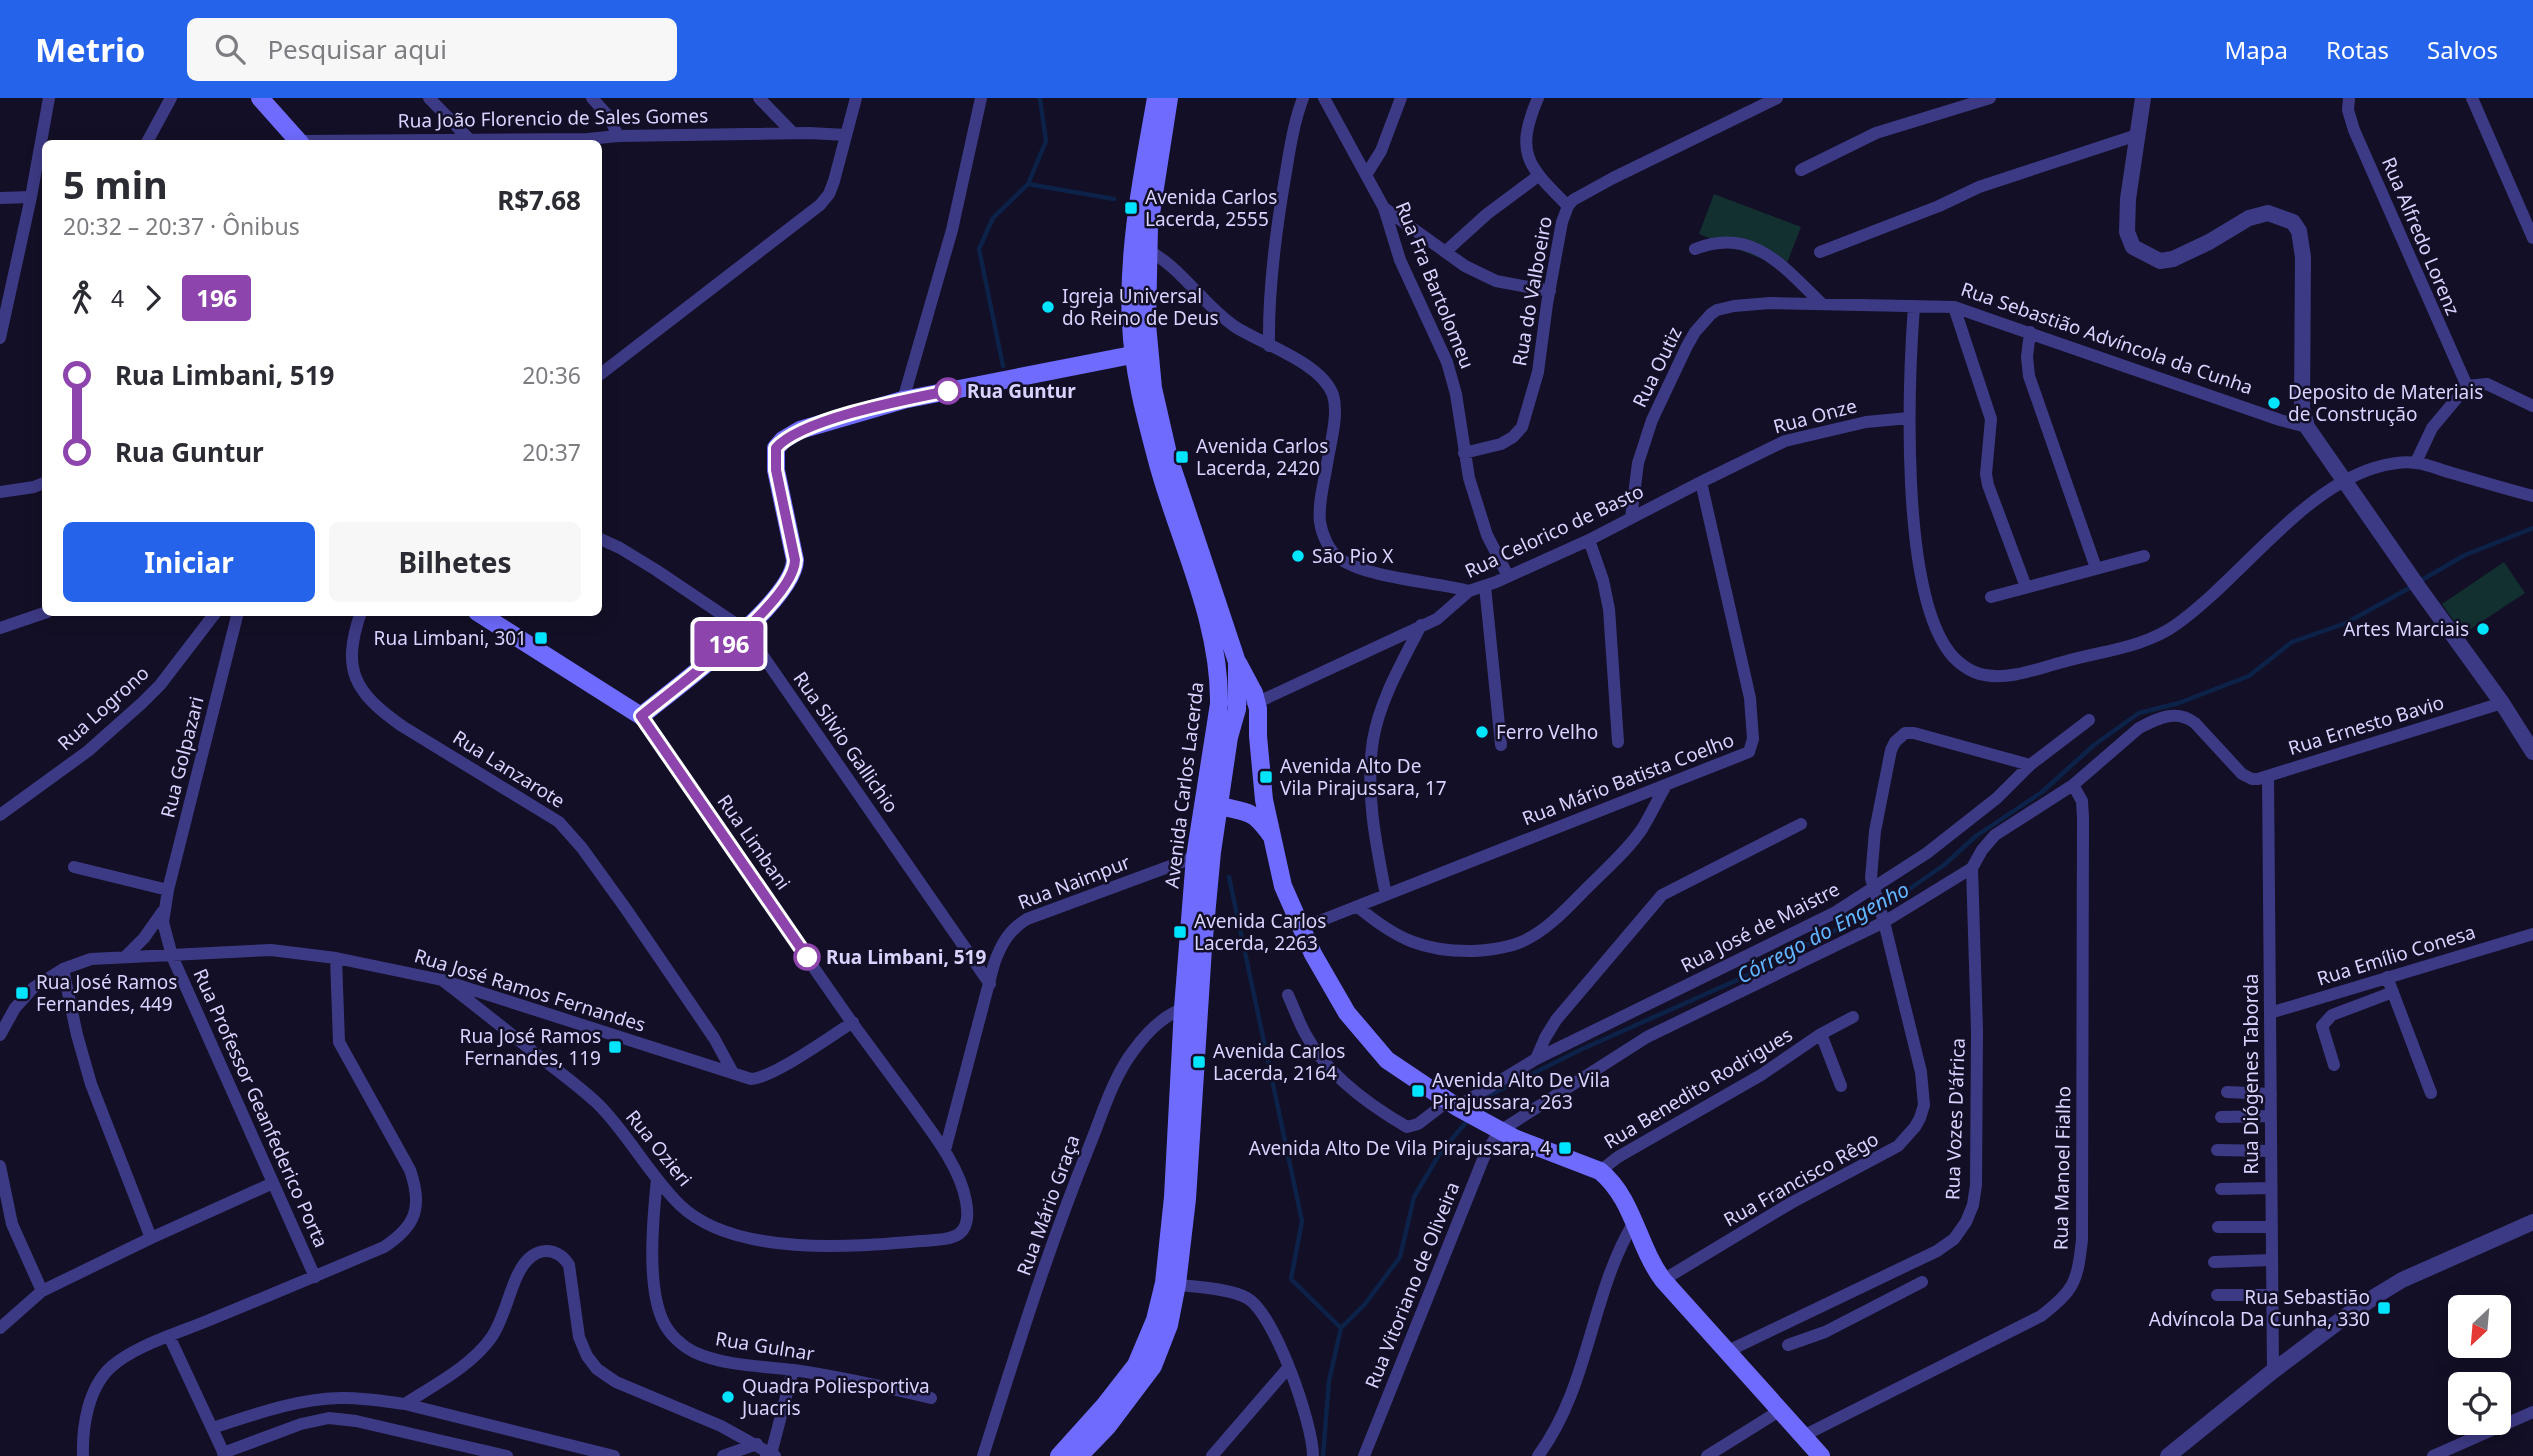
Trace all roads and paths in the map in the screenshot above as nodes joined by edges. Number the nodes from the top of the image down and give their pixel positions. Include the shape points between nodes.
1 (49, 98) edge
2 (171, 98) edge
3 (260, 98) edge
4 (429, 98) edge
5 (592, 98) edge
6 (759, 98) edge
7 (856, 98) edge
8 (981, 98) edge
9 (1156, 98) edge
10 (1169, 98) edge
11 (1303, 98) edge
12 (1324, 98) edge
13 (1401, 98) edge
14 (1538, 98) edge
15 (1777, 98) edge
16 (1990, 98) edge
17 (2143, 98) edge
18 (2349, 98) edge
19 (2472, 98) edge
20 (793, 133) junction
21 (846, 135) junction
22 (2137, 135) junction
23 (618, 136) junction
24 (468, 138) junction
25 (148, 140) edge
26 (299, 140) edge
27 (384, 140) edge
28 (547, 140) edge
29 (593, 140) edge
30 (1801, 170) dead end
31 (1366, 175) junction
32 (1538, 176) junction
33 (32, 197) junction
34 (0, 198) edge
35 (1568, 206) junction
36 (1384, 208) junction
37 (2533, 238) edge
38 (1141, 248) junction
39 (1695, 249) dead end
40 (1446, 252) junction
41 (1820, 252) dead end
42 (1550, 291) junction
43 (1822, 304) junction
44 (1914, 306) junction
45 (1954, 307) junction
46 (2030, 332) junction
47 (0, 338) edge
48 (1269, 345) junction
49 (1141, 354) junction
50 (602, 373) edge
51 (2467, 386) junction
52 (903, 400) junction
53 (2533, 406) edge
54 (1909, 418) junction
55 (2307, 426) junction
56 (1464, 453) junction
57 (2416, 463) junction
58 (2343, 481) junction
59 (1699, 483) junction
60 (42, 484) edge
61 (0, 492) edge
62 (2533, 496) edge
63 (1631, 518) junction
64 (602, 540) edge
65 (1589, 540) junction
66 (2144, 556) dead end
67 (2096, 568) junction
68 (1508, 576) junction
69 (1485, 586) junction
70 (2026, 587) junction
71 (1469, 591) junction
72 (1991, 597) dead end
73 (42, 614) edge
74 (213, 616) edge
75 (237, 616) edge
76 (359, 616) edge
77 (483, 616) edge
78 (1421, 625) junction
79 (0, 628) edge
80 (745, 630) junction
81 (1237, 662) junction
82 (1228, 701) junction
83 (1256, 703) junction
84 (2502, 703) junction
85 (641, 716) junction
86 (2089, 720) dead end
87 (1258, 736) junction
88 (1618, 742) dead end
89 (1501, 745) dead end
90 (2533, 752) edge
91 (2030, 765) junction
92 (2268, 776) junction
93 (2073, 785) junction
94 (1665, 787) junction
95 (1206, 789) junction
96 (1263, 796) junction
97 (1226, 808) junction
98 (0, 815) edge
99 (1801, 824) dead end
100 (1270, 834) junction
101 (1204, 858) junction
102 (74, 867) dead end
103 (1972, 867) junction
104 (168, 890) junction
105 (1875, 891) junction
106 (1387, 895) junction
107 (1358, 906) junction
108 (163, 911) junction
109 (1883, 918) junction
110 (1302, 928) junction
111 (2533, 934) edge
112 (126, 956) junction
113 (172, 956) junction
114 (336, 958) junction
115 (63, 970) junction
116 (2387, 977) junction
117 (442, 980) junction
118 (990, 984) junction
119 (2393, 992) junction
120 (1289, 995) dead end
121 (1191, 1006) junction
122 (2270, 1013) junction
123 (1853, 1017) dead end
124 (853, 1022) junction
125 (1821, 1034) junction
126 (0, 1035) edge
127 (1536, 1059) junction
128 (2334, 1065) dead end
129 (732, 1072) junction
130 (1840, 1086) dead end
131 (2227, 1093) dead end
132 (2431, 1093) dead end
133 (2271, 1094) junction
134 (1457, 1107) junction
135 (2271, 1116) junction
136 (2221, 1117) dead end
137 (1496, 1129) junction
138 (945, 1150) junction
139 (2217, 1150) dead end
140 (2271, 1151) junction
141 (0, 1166) edge
142 (1600, 1171) junction
143 (657, 1179) junction
144 (273, 1183) junction
145 (2272, 1188) junction
146 (2221, 1189) dead end
147 (1634, 1222) junction
148 (2533, 1222) edge
149 (2218, 1227) dead end
150 (2272, 1227) junction
151 (151, 1238) junction
152 (2272, 1260) junction
153 (2214, 1262) dead end
154 (315, 1277) junction
155 (1663, 1280) junction
156 (1922, 1282) dead end
157 (1170, 1284) junction
158 (42, 1291) junction
159 (2217, 1295) dead end
160 (2272, 1295) junction
161 (1810, 1312) junction
162 (0, 1328) edge
163 (1825, 1332) junction
164 (169, 1336) junction
165 (1788, 1345) dead end
166 (1728, 1351) junction
167 (1288, 1368) junction
168 (793, 1370) junction
169 (2273, 1371) junction
170 (931, 1398) dead end
171 (405, 1404) junction
172 (1779, 1411) junction
173 (2533, 1412) edge
174 (212, 1428) junction
175 (1803, 1436) junction
176 (757, 1444) junction
177 (224, 1455) edge
178 (771, 1455) edge
179 (83, 1456) edge
180 (507, 1456) edge
181 (614, 1456) edge
182 (723, 1456) edge
183 (983, 1456) edge
184 (1059, 1456) edge
185 (1079, 1456) edge
186 (1212, 1456) edge
187 (1313, 1456) edge
188 (1364, 1456) edge
189 (1538, 1456) edge
190 (1707, 1456) edge
191 (1821, 1456) edge
192 (2168, 1456) edge
193 (2433, 1456) edge

1 - 33 street
2 - 25 street
3 - 26 main road
4 - 24 street
5 - 23 street via 610,117
6 - 20 street
7 - 21 street
8 - 52 street via 944,261
9 - 38 main road, Avenida Carlos Lacerda
10 - 38 main road, Avenida Carlos Lacerda via 1149,226
11 - 48 street via 1279,205
12 - 31 street, Rua Fra Bartolomeu
13 - 31 street via 1381,151
14 - 32 street via 1525,143
15 - 35 street, Rua do Valboeiro via 1614,178
16 - 30 street via 1876,133
17 - 22 street
18 - 51 street, Rua Alfredo Lorenz via 2354,130
19 - 37 street
20 - 21 street, Rua João Florencio de Sales Gomes
20 - 23 street, Rua João Florencio de Sales Gomes
21 - 50 street via 831,188 813,212
22 - 41 street via 1979,187
22 - 55 street via 2127,232 2133,247 2147,256 2173,259 2249,218 2268,213 2293,222 2299,231 2303,257 2301,408
23 - 29 street, Rua João Florencio de Sales Gomes
24 - 27 street, Rua João Florencio de Sales Gomes
24 - 28 street, Rua João Florencio de Sales Gomes
31 - 36 street, Rua Fra Bartolomeu
32 - 35 street
32 - 40 street
33 - 34 street
33 - 47 street
35 - 42 street, Rua do Valboeiro
36 - 40 street
36 - 56 street, Rua Fra Bartolomeu via 1400,260 1447,362
38 - 48 street via 1174,270 1232,324
38 - 49 main road, Avenida Carlos Lacerda via 1147,324
39 - 43 street via 1713,242 1735,243 1768,254
40 - 42 street via 1496,281
42 - 56 street, Rua do Valboeiro via 1538,372 1522,427 1501,444
43 - 44 street, Rua Outiz
43 - 63 street, Rua Outiz via 1734,306 1717,310 1704,321 1652,420 1638,463
44 - 45 street, Rua Sebastião Advíncola da Cunha
44 - 54 street
45 - 46 street, Rua Sebastião Advíncola da Cunha
45 - 70 street via 1991,419 1988,485
46 - 55 street, Rua Sebastião Advíncola da Cunha
46 - 67 street via 2029,376
48 - 71 street via 1322,377 1333,396 1320,512 1330,549 1361,569
49 - 52 main road
49 - 81 main road, Avenida Carlos Lacerda via 1169,458
49 - 82 main road, Avenida Carlos Lacerda via 1159,468 1189,556
51 - 53 street via 2487,384
51 - 57 street via 2432,428
52 - 80 main road via 800,430 776,448 795,567
54 - 58 street via 1916,540 1932,618 1952,656 1985,676 2011,675 2155,638 2180,623 2288,524
54 - 59 street, Rua Onze via 1866,422 1785,441
55 - 58 street
56 - 68 street, Rua Fra Bartolomeu via 1487,535
57 - 58 street via 2378,467
57 - 62 street
58 - 84 street
59 - 63 street, Rua Celorico de Basto
59 - 94 street, Rua Mário Batista Coelho via 1745,674 1753,739 1748,753
60 - 61 street
63 - 65 street, Rua Celorico de Basto
64 - 80 street, Rua Silvio Gallichio
65 - 68 street, Rua Celorico de Basto
65 - 88 street via 1609,609
66 - 67 street
67 - 70 street
68 - 69 street, Rua Celorico de Basto
69 - 71 street, Rua Celorico de Basto
69 - 89 street
70 - 72 street
71 - 78 street, Rua Celorico de Basto via 1437,619
73 - 79 street
74 - 98 street, Rua Logrono via 142,703 88,751
75 - 104 street, Rua Golpazari
76 - 129 street, Rua Lanzarote via 351,651 357,684 402,726 559,822 626,908
77 - 85 main road, Rua Limbani
78 - 83 street, Rua Celorico de Basto
78 - 106 street via 1387,696 1373,739 1371,806
80 - 85 main road
80 - 118 street, Rua Silvio Gallichio
81 - 82 main road, Avenida Carlos Lacerda
81 - 83 main road
82 - 83 street
82 - 87 main road via 1253,719
82 - 95 main road, Avenida Carlos Lacerda
82 - 97 main road, Avenida Carlos Lacerda
83 - 87 main road
84 - 90 street
84 - 92 street, Rua Ernesto Bavio
85 - 124 street, Rua Limbani
86 - 91 street, Rua José de Maistre
87 - 96 main road
91 - 105 street, Rua José de Maistre via 1997,798
91 - 105 street, Rua Francisco Rêgo via 1914,733 1902,735 1891,750 1875,831 1870,867
92 - 93 street, Rua Ernesto Bavio via 2252,779 2242,774 2195,723 2176,714 2139,728
92 - 122 street, Rua Diógenes Taborda
93 - 103 street via 1995,835
93 - 175 street, Rua Manoel Fialho via 2082,801 2083,818 2082,1240 2074,1284 2040,1316
94 - 106 street, Rua Mário Batista Coelho
94 - 107 street via 1630,844 1543,929 1523,941 1487,951 1432,949 1389,931
95 - 97 main road via 1211,799
95 - 101 main road, Avenida Carlos Lacerda
96 - 97 main road
96 - 100 main road
97 - 100 main road via 1248,813
97 - 101 main road, Avenida Carlos Lacerda
99 - 127 street via 1662,895 1556,1020
100 - 110 main road via 1283,886
101 - 118 street, Rua Naimpur via 1027,919 1000,946
101 - 121 main road, Avenida Carlos Lacerda
102 - 104 street
103 - 109 street
103 - 161 street, Rua Vozes D'áfrica via 1977,1139 1970,1215 1960,1232 1937,1251
104 - 108 street, Rua Golpazari
105 - 109 street, Rua Francisco Rêgo
105 - 127 street, Rua José de Maistre
106 - 107 street, Rua Mário Batista Coelho
107 - 110 street, Rua Mário Batista Coelho
108 - 112 street, Rua Golpazari
108 - 113 street, Rua Golpazari
109 - 137 street via 1647,1037
109 - 155 street, Rua Francisco Rêgo via 1924,1088 1924,1105 1915,1127 1898,1146
110 - 134 main road via 1337,996 1374,1047
111 - 116 street, Rua Emílio Conesa
112 - 113 street, Rua José Ramos Fernandes
112 - 115 street, Rua José Ramos Fernandes via 92,959
113 - 114 street, Rua José Ramos Fernandes via 271,950
113 - 144 street, Rua Professor Geanfederico Porta
114 - 117 street, Rua José Ramos Fernandes
114 - 154 street via 339,1042 410,1171 416,1200 408,1229 401,1236
115 - 126 street, Rua José Ramos Fernandes via 24,996
115 - 151 street via 91,1084
116 - 119 street
116 - 122 street, Rua Emílio Conesa
117 - 129 street, Rua José Ramos Fernandes
117 - 143 street, Rua Ozieri via 589,1096
118 - 138 street, Rua Naimpur
119 - 128 street via 2325,1020 2322,1026
119 - 132 street
120 - 134 street, Rua José de Maistre via 1306,1037 1335,1073 1379,1111 1407,1127
121 - 157 main road, Avenida Carlos Lacerda via 1187,1199
121 - 183 street, Rua Mário Graça via 1164,1019 1147,1034 1132,1052 1105,1108 1064,1209
122 - 133 street, Rua Diógenes Taborda
123 - 125 street, Rua Benedito Rodrigues
124 - 129 street, Rua José Ramos Fernandes via 758,1078
124 - 138 street, Rua Limbani
125 - 130 street
125 - 142 street, Rua Benedito Rodrigues
127 - 134 street, Rua José de Maistre
131 - 133 street
133 - 135 street, Rua Diógenes Taborda
134 - 137 main road
135 - 136 street
135 - 140 street, Rua Diógenes Taborda
137 - 142 main road
137 - 188 street, Rua Vitoriano de Oliveira
138 - 143 street, Rua Ozieri via 965,1197 966,1224 958,1236 926,1241 862,1247 750,1239 692,1215
139 - 140 street
140 - 145 street, Rua Diógenes Taborda
141 - 158 street via 12,1224
142 - 147 main road via 1620,1192
143 - 168 street, Rua Gulnar via 653,1260 657,1306 664,1324 696,1353
144 - 151 street
144 - 154 street, Rua Professor Geanfederico Porta
145 - 146 street
145 - 150 street, Rua Diógenes Taborda
147 - 155 main road
147 - 189 street via 1617,1252 1566,1408
148 - 169 street via 2402,1280 2346,1315
149 - 150 street
150 - 152 street, Rua Diógenes Taborda
151 - 158 street
152 - 153 street
152 - 160 street, Rua Diógenes Taborda
154 - 164 street
155 - 166 main road
156 - 163 street
157 - 167 street via 1234,1294 1253,1303 1266,1317
157 - 184 main road, Avenida Carlos Lacerda via 1136,1365
157 - 185 main road, Avenida Carlos Lacerda via 1169,1325 1153,1366
158 - 162 street
159 - 160 street
160 - 169 street, Rua Diógenes Taborda
161 - 163 street
161 - 166 street, Rua Vozes D'áfrica
163 - 165 street
164 - 174 street
164 - 179 street via 132,1353 105,1373 88,1411
166 - 172 main road
167 - 186 street
167 - 187 street via 1310,1430
168 - 170 street, Rua Gulnar
168 - 178 street
169 - 192 street
171 - 174 street via 339,1398 311,1401
171 - 176 street via 479,1353 502,1320 523,1266 536,1253 548,1251 564,1256 569,1265 579,1337 597,1369 616,1382
171 - 181 street
172 - 175 main road
172 - 190 street
173 - 193 street
174 - 177 street
175 - 191 main road
176 - 178 street
176 - 182 street
177 - 180 street via 301,1424 329,1418

